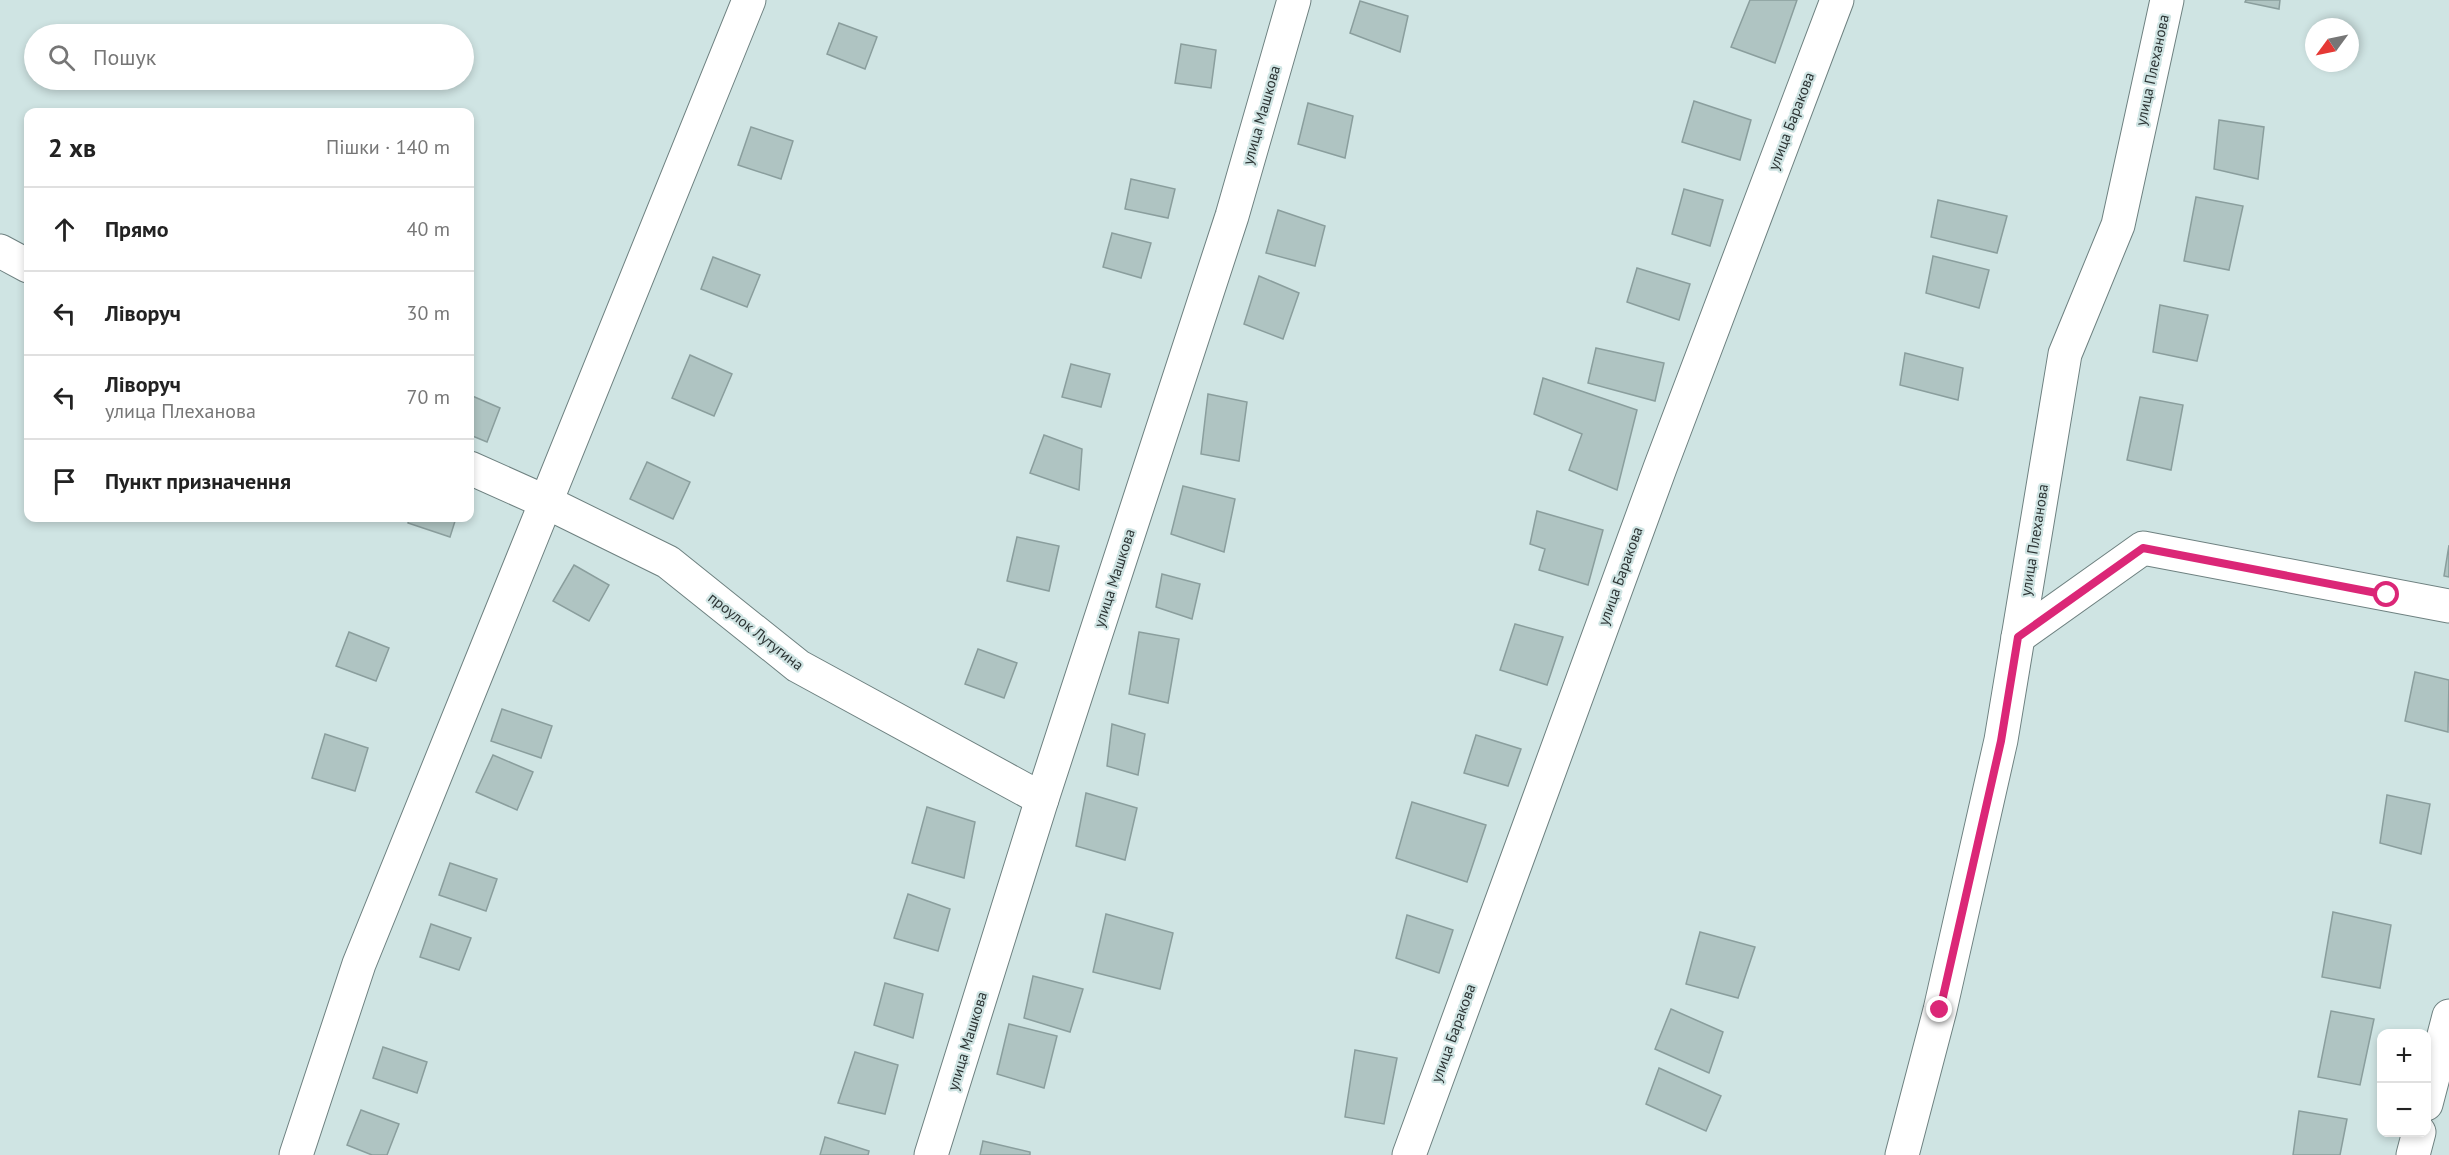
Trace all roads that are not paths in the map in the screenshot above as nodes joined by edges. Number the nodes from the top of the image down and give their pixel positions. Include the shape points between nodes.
1 (748, 0) edge
2 (1294, 0) edge
3 (1837, 0) edge
4 (2167, 0) edge
5 (0, 251) edge
6 (24, 264) edge
7 (474, 470) edge
8 (546, 502) junction
9 (2449, 606) edge
10 (2018, 637) junction
11 (1042, 799) junction
12 (2449, 1016) edge
13 (2431, 1088) edge
14 (2418, 1137) edge
15 (296, 1155) edge
16 (932, 1155) edge
17 (1409, 1155) edge
18 (1902, 1155) edge
19 (2413, 1155) edge

1 - 8 street
2 - 11 street, улица Машкова via 1232,216
3 - 17 street, улица Баракова via 1655,479
4 - 10 street, улица Плеханова via 2118,225 2065,354
5 - 6 street
7 - 8 street, проулок Лутугина
8 - 11 street, проулок Лутугина via 668,562 798,666
8 - 15 street via 359,964
9 - 10 street via 2143,548
10 - 18 street, улица Плеханова via 2001,741 1940,1010
11 - 16 street, улица Машкова
12 - 13 street
14 - 19 street

